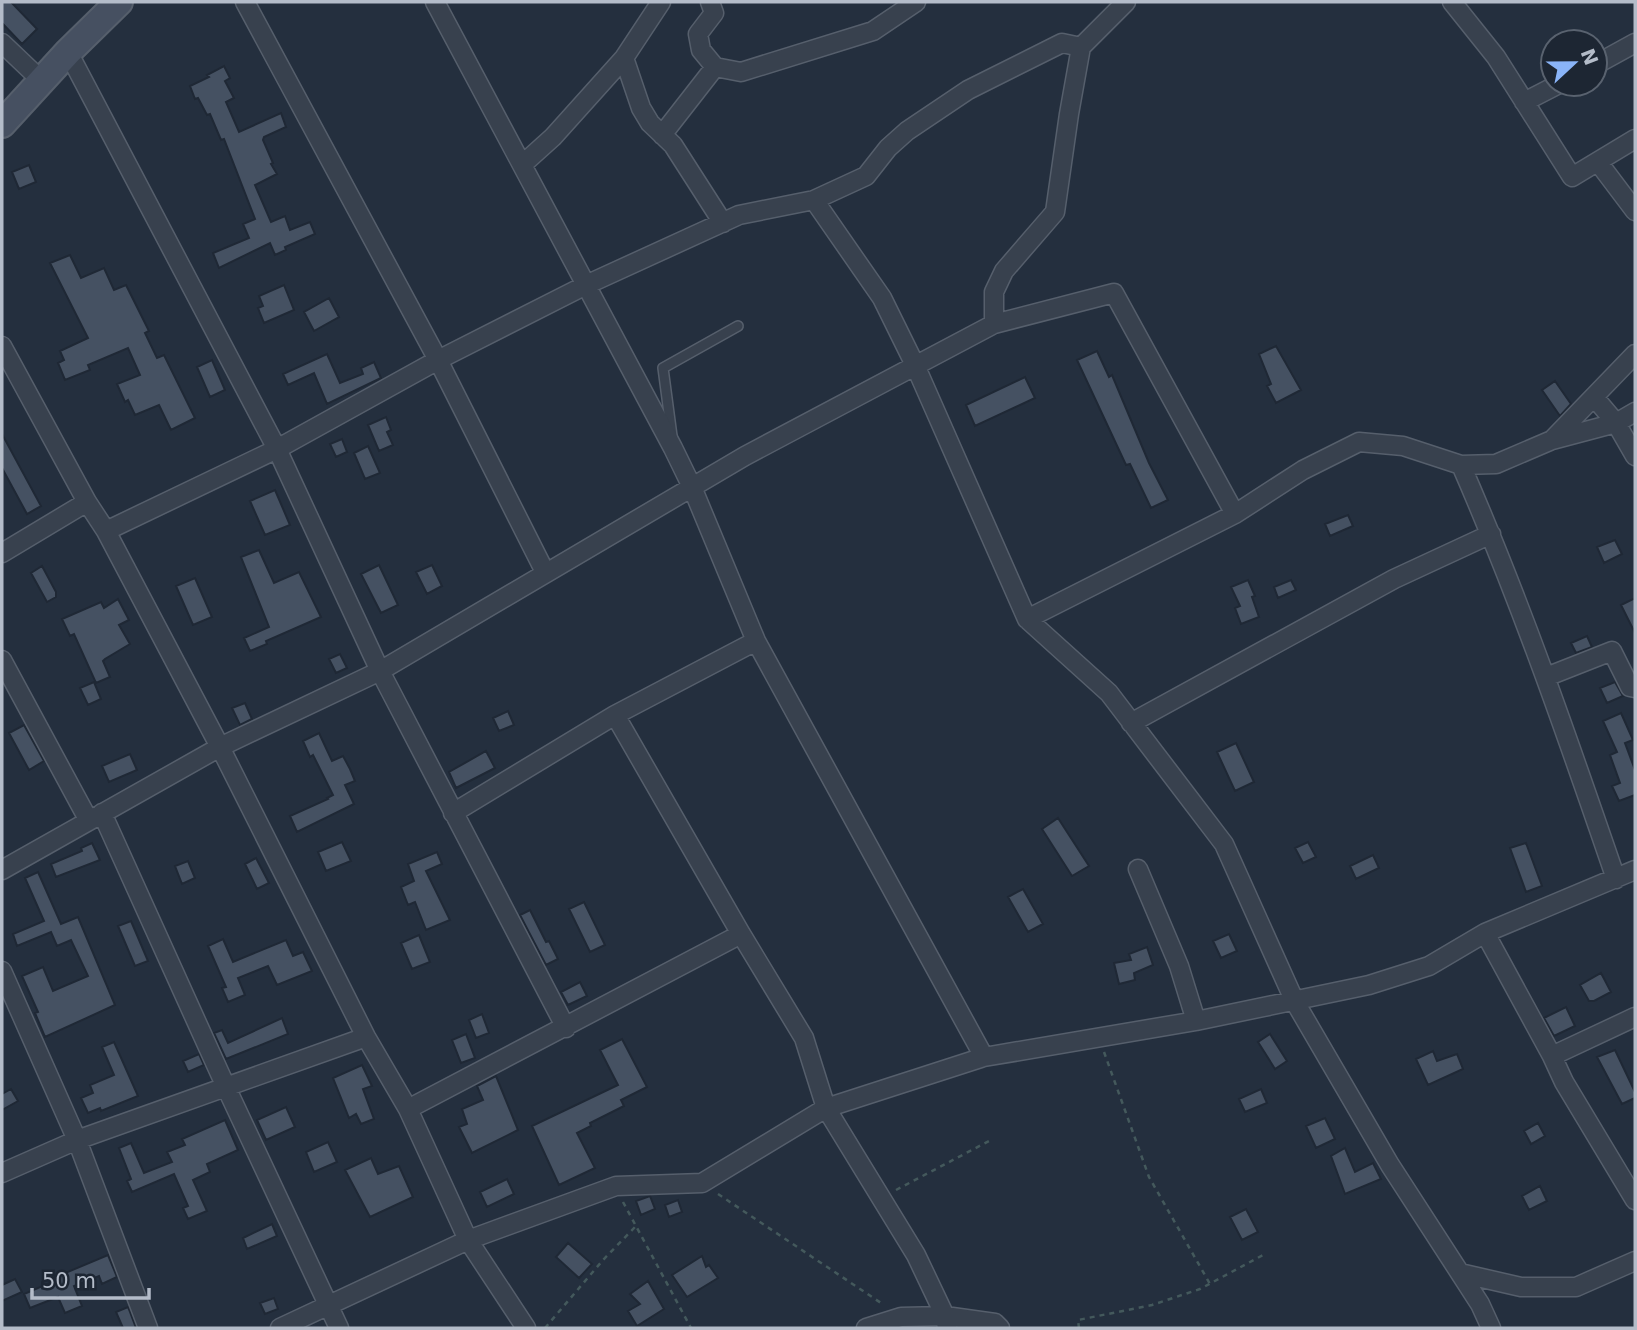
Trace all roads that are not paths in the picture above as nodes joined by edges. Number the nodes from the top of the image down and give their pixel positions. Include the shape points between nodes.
1 (119, 2) edge
2 (245, 2) edge
3 (435, 2) edge
4 (661, 2) edge
5 (710, 2) edge
6 (916, 2) edge
7 (1126, 2) edge
8 (1456, 3) edge
9 (2, 43) edge
10 (1635, 43) edge
11 (1081, 47) junction
12 (68, 52) junction
13 (1609, 57) edge
14 (624, 58) junction
15 (715, 67) junction
16 (43, 82) junction
17 (1539, 94) edge
18 (1524, 102) junction
19 (2, 124) edge
20 (662, 135) junction
21 (1635, 139) edge
22 (1598, 162) junction
23 (523, 164) junction
24 (814, 200) junction
25 (1635, 211) edge
26 (723, 223) junction
27 (586, 285) junction
28 (994, 324) junction
29 (738, 327) dead end
30 (2, 346) edge
31 (1635, 354) edge
32 (438, 360) junction
33 (915, 365) junction
34 (1594, 397) junction
35 (1635, 412) edge
36 (1616, 423) junction
37 (1552, 440) junction
38 (673, 448) junction
39 (277, 449) junction
40 (1635, 456) edge
41 (1461, 465) junction
42 (692, 487) junction
43 (87, 502) junction
44 (1234, 514) junction
45 (106, 531) junction
46 (1491, 534) junction
47 (2, 553) edge
48 (545, 572) junction
49 (1027, 618) junction
50 (756, 641) junction
51 (2, 660) edge
52 (380, 671) junction
53 (1546, 677) junction
54 (1635, 688) edge
55 (615, 715) junction
56 (1131, 723) junction
57 (220, 747) junction
58 (453, 813) junction
59 (95, 817) junction
60 (1138, 869) dead end
61 (2, 870) edge
62 (1635, 870) edge
63 (1616, 879) junction
64 (1485, 933) junction
65 (741, 934) junction
66 (2, 971) edge
67 (1295, 1002) junction
68 (1635, 1017) edge
69 (1196, 1021) junction
70 (566, 1028) junction
71 (366, 1037) junction
72 (1552, 1056) junction
73 (984, 1057) junction
74 (226, 1087) junction
75 (827, 1108) junction
76 (408, 1109) junction
77 (78, 1140) junction
78 (2, 1173) edge
79 (1635, 1200) edge
80 (468, 1240) junction
81 (1635, 1261) edge
82 (1460, 1273) junction
83 (329, 1307) junction
84 (946, 1322) edge
85 (148, 1328) edge
86 (281, 1328) edge
87 (339, 1328) edge
88 (526, 1328) edge
89 (866, 1328) edge
90 (1000, 1328) edge
91 (1491, 1328) edge

1 - 12 main road
2 - 32 street
3 - 23 street
4 - 14 street
5 - 15 street via 714,13 698,34 701,50
6 - 15 street via 873,31 741,72
7 - 11 street
8 - 18 street
9 - 16 street
10 - 13 street
11 - 24 street via 1062,43 968,90 907,131 866,176
11 - 28 street via 1055,212 1004,271 994,292
12 - 16 main road
12 - 39 street
14 - 20 street via 641,108
14 - 23 street
15 - 20 street
16 - 19 main road
17 - 18 street
18 - 22 street via 1572,177
20 - 26 street
21 - 22 street
22 - 25 street
23 - 27 street
24 - 26 street via 739,215
24 - 33 street via 882,298
26 - 27 street
27 - 32 street
27 - 38 street
28 - 33 street
28 - 44 street via 1114,293
29 - 38 lane via 663,368
30 - 43 street
31 - 34 street
32 - 39 street
32 - 48 street
33 - 42 street
33 - 49 street
34 - 36 street
34 - 37 street
35 - 36 street
36 - 37 street
36 - 40 street
37 - 41 street via 1496,464
38 - 42 street
39 - 45 street
39 - 52 street
41 - 44 street via 1403,446 1359,442 1303,470
41 - 46 street
42 - 48 street
42 - 50 street
43 - 45 street
43 - 47 street
44 - 49 street
45 - 57 street
46 - 53 street
46 - 56 street via 1394,579
48 - 52 street
49 - 56 street via 1109,693
50 - 55 street
50 - 73 street
51 - 59 street
52 - 57 street
52 - 58 street
53 - 54 street via 1612,651 1630,687
53 - 63 street
55 - 58 street
55 - 65 street
56 - 67 street via 1224,844
57 - 59 street
57 - 71 street
58 - 70 street
59 - 61 street
59 - 74 street
60 - 69 street via 1179,966
62 - 63 street
63 - 64 street
64 - 67 street via 1429,966
64 - 72 street
65 - 70 street
65 - 75 street via 804,1038
66 - 77 street
67 - 69 street
67 - 82 street
68 - 72 street
69 - 73 street
70 - 76 street
71 - 74 street
71 - 76 street
72 - 79 street
73 - 75 street
74 - 77 street
74 - 83 street
75 - 80 street via 702,1183 616,1186
75 - 84 street via 916,1255
76 - 80 street
77 - 78 street
77 - 85 street
80 - 83 street
80 - 88 street
81 - 82 street via 1576,1287 1521,1287
82 - 91 street
83 - 86 street
83 - 87 street
84 - 89 street via 901,1317
84 - 90 street via 995,1323

